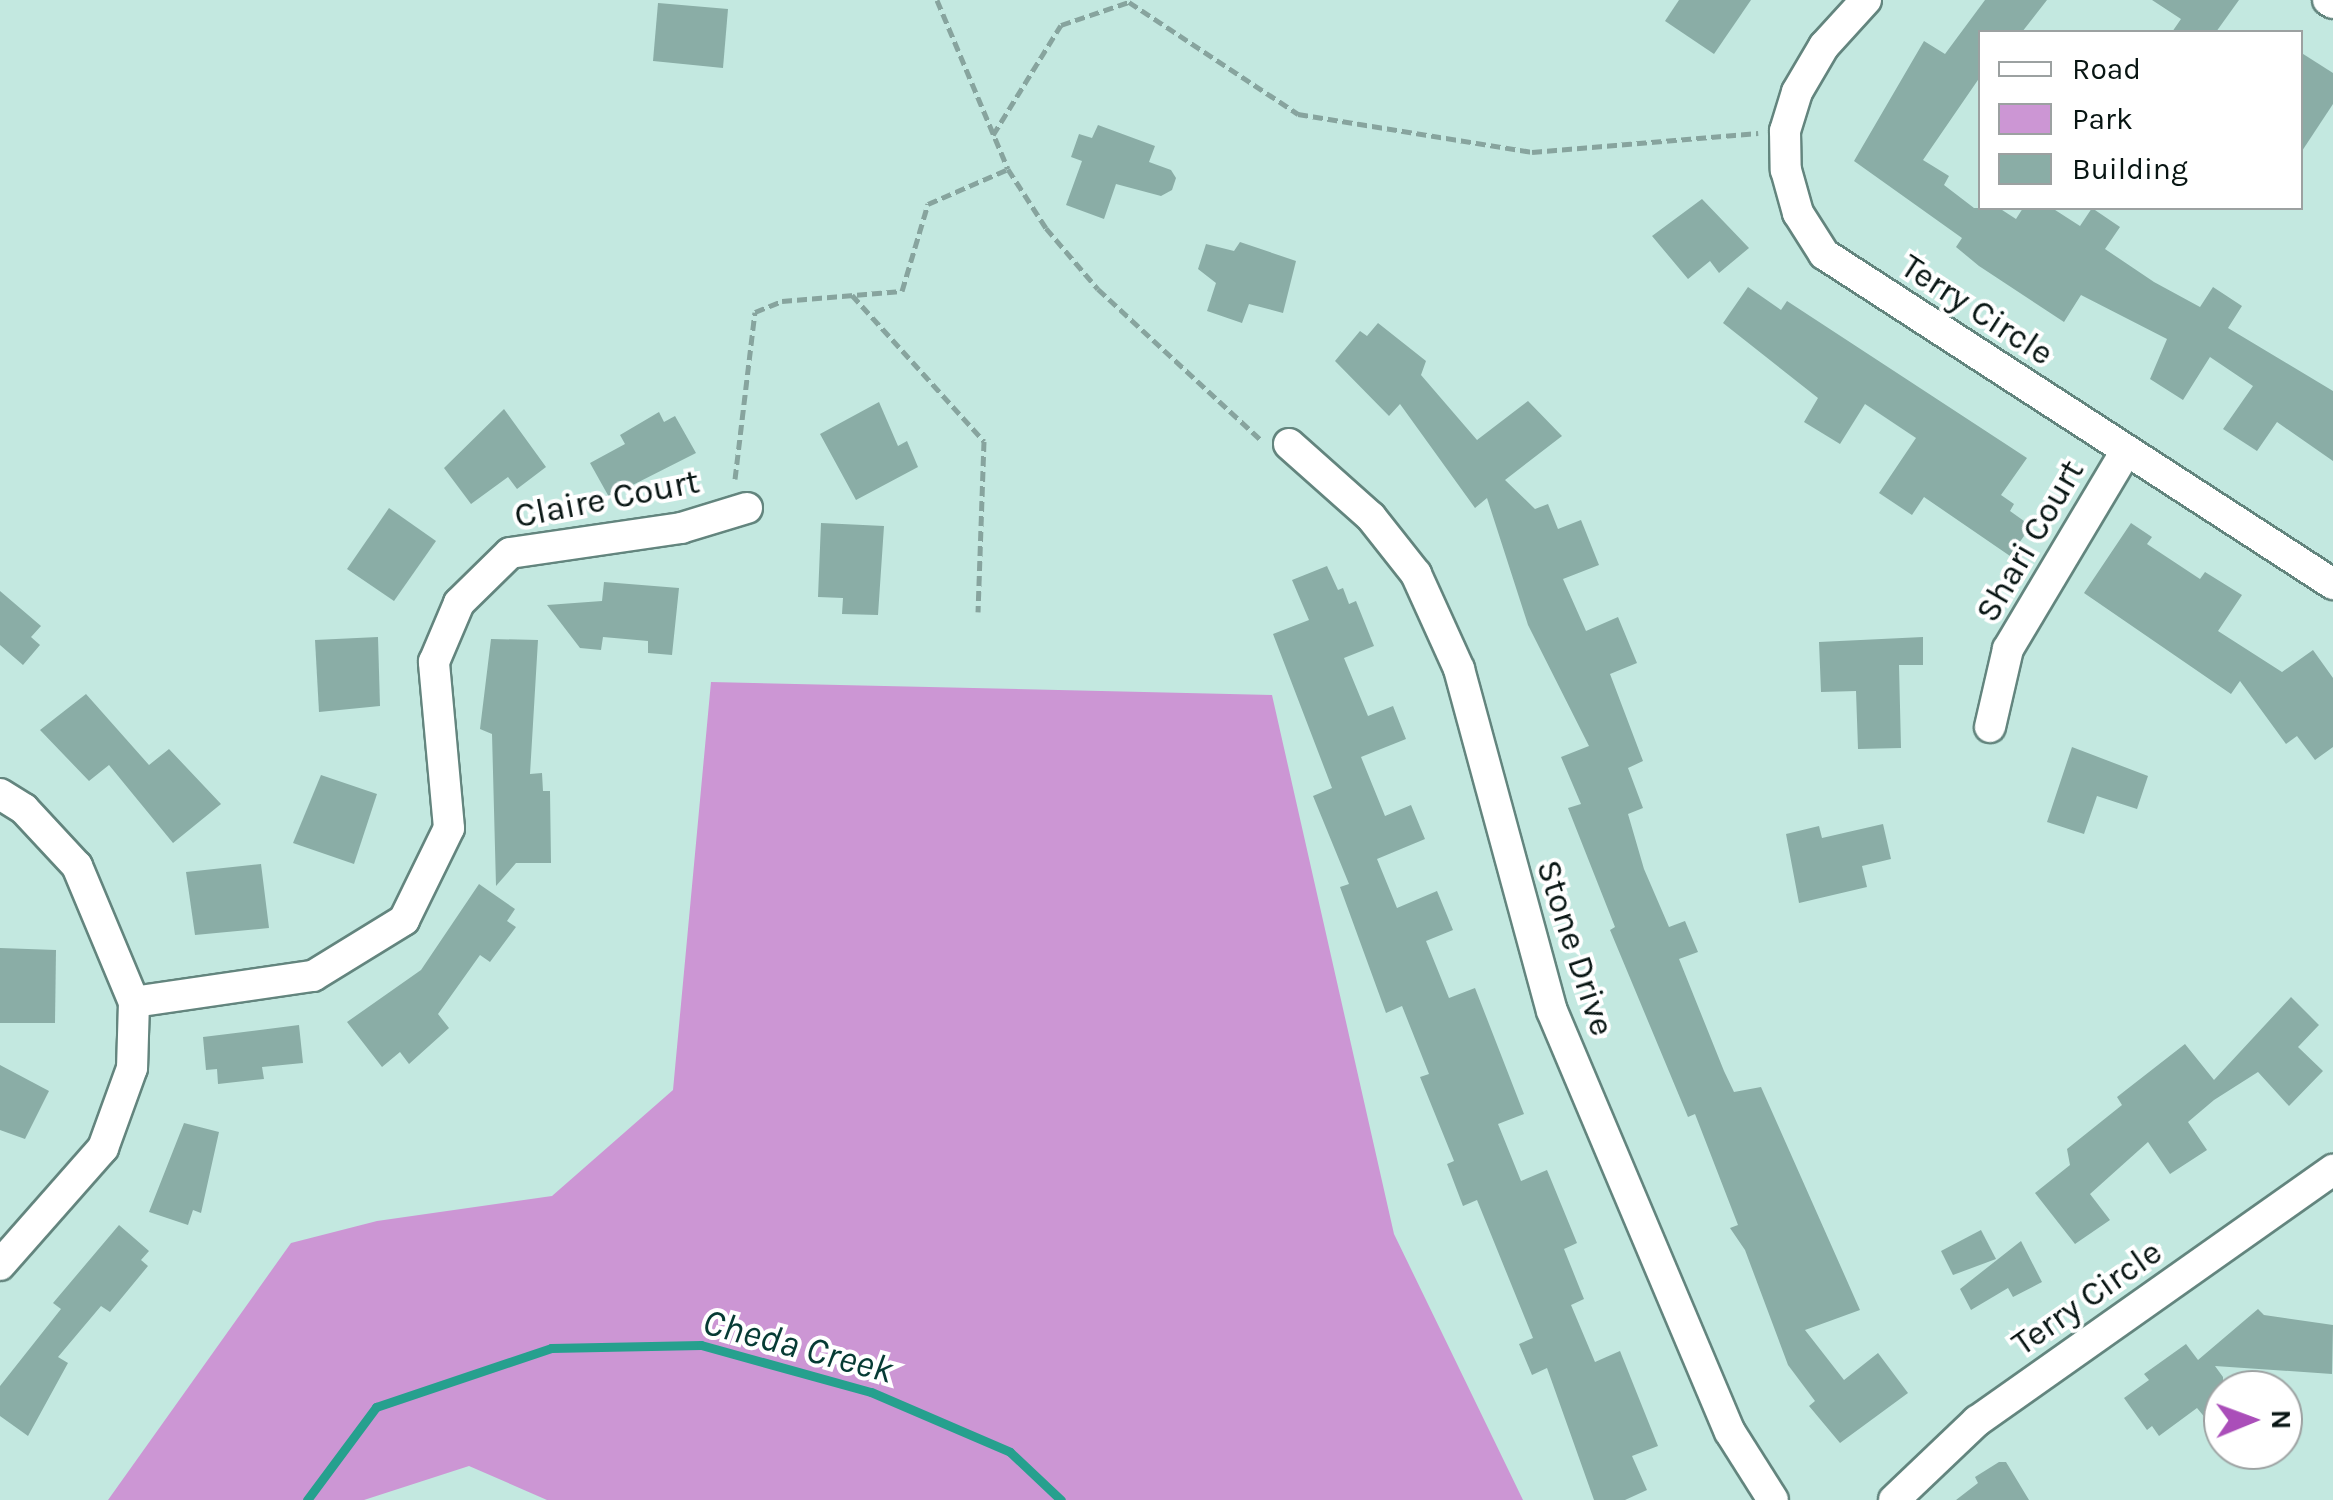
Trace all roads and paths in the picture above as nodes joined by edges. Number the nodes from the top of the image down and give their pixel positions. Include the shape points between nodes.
1 (937, 0) edge
2 (1866, 0) edge
3 (1785, 131) junction
4 (993, 134) junction
5 (1008, 169) junction
6 (852, 295) junction
7 (1289, 444) joint
8 (2125, 453) junction
9 (743, 509) joint
10 (2333, 584) edge
11 (978, 612) dead end
12 (1990, 727) dead end
13 (0, 794) edge
14 (134, 1002) junction
15 (2333, 1170) edge
16 (0, 1266) edge
17 (1773, 1500) edge
18 (1894, 1500) edge

1 - 4 path
2 - 3 street, Terry Circle via 1824,46 1797,92
3 - 4 path via 1532,152 1298,114 1129,2 1061,25
3 - 8 street, Terry Circle via 1786,170 1798,213 1824,254
4 - 5 path
5 - 6 path via 928,204 902,291
5 - 7 path via 1098,289 1256,440
6 - 9 path via 782,300 754,312 734,470
6 - 11 path via 984,441
7 - 17 street, Stone Drive via 1371,516 1416,574 1460,669 1552,1010 1730,1432
8 - 10 street, Terry Circle
8 - 12 street, Shari Court via 2008,649
9 - 14 street, Claire Court via 680,528 510,553 459,603 434,662 449,828 404,920 313,976
13 - 14 street via 77,866
14 - 16 street via 132,1068 103,1148
15 - 18 street, Terry Circle via 1978,1421

